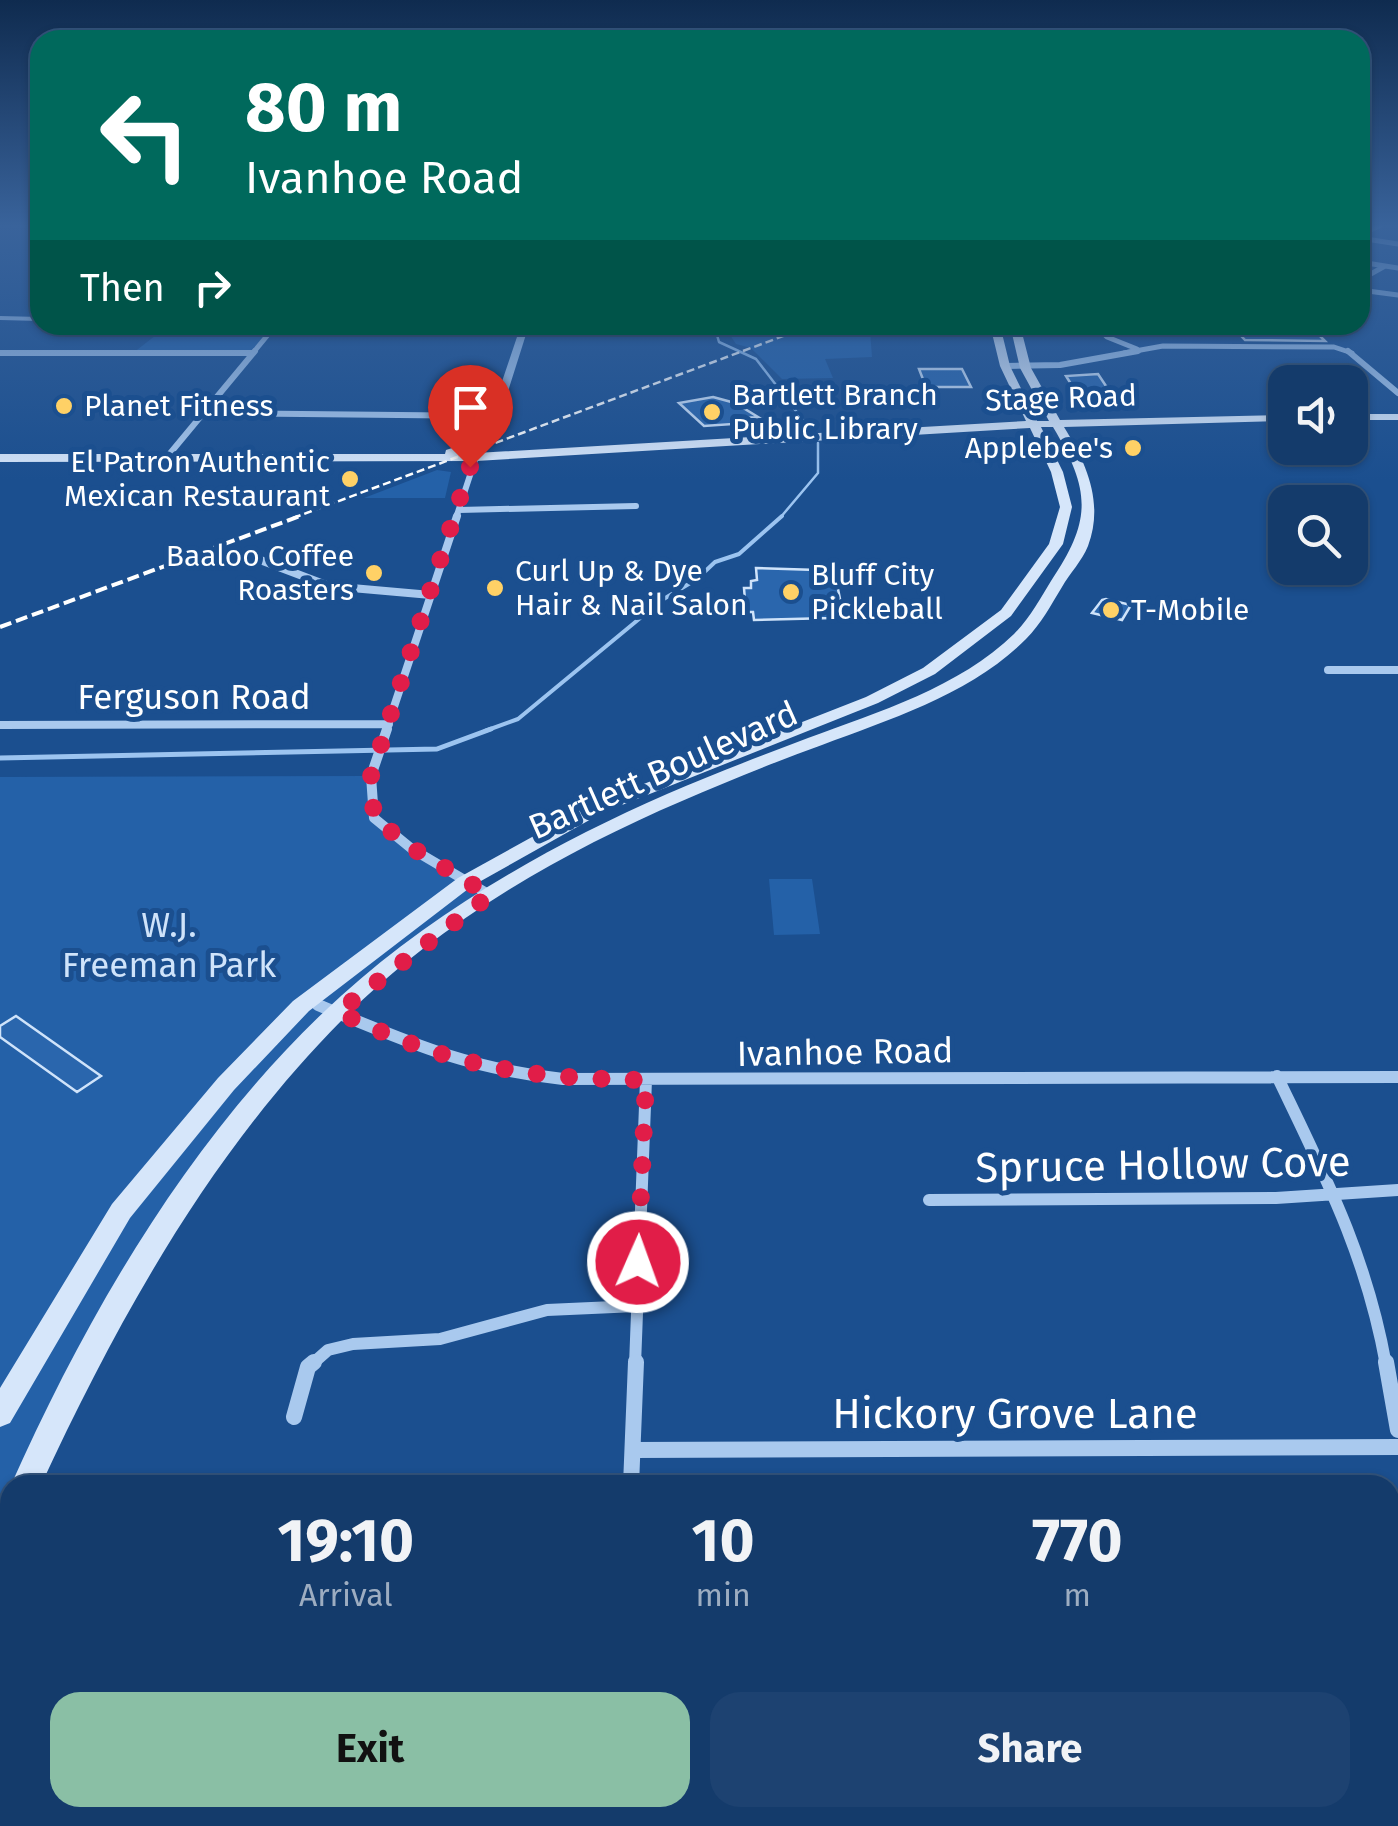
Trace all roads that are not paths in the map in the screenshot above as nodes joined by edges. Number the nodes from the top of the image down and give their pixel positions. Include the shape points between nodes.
1 (0, 318) edge
2 (30, 319) edge
3 (268, 335) edge
4 (522, 335) edge
5 (997, 335) edge
6 (1018, 335) edge
7 (1104, 335) edge
8 (1138, 350) junction
9 (0, 353) edge
10 (253, 353) junction
11 (1005, 366) junction
12 (1026, 367) junction
13 (1398, 392) edge
14 (204, 413) junction
15 (496, 416) junction
16 (1368, 417) edge
17 (1398, 417) edge
18 (1268, 418) edge
19 (1055, 422) junction
20 (1032, 423) junction
21 (486, 438) junction
22 (476, 457) junction
23 (0, 458) edge
24 (167, 458) junction
25 (424, 459) junction
26 (636, 506) dead end
27 (459, 510) junction
28 (247, 554) dead end
29 (430, 595) junction
30 (1328, 670) dead end
31 (1398, 670) edge
32 (824, 720) junction
33 (389, 724) junction
34 (0, 726) edge
35 (845, 731) junction
36 (596, 809) junction
37 (622, 822) junction
38 (465, 882) junction
39 (490, 895) junction
40 (307, 1001) junction
41 (338, 1012) junction
42 (1277, 1076) junction
43 (1398, 1076) edge
44 (646, 1080) junction
45 (1398, 1190) edge
46 (1335, 1195) junction
47 (929, 1200) dead end
48 (636, 1306) junction
49 (0, 1414) edge
50 (294, 1417) dead end
51 (1398, 1430) edge
52 (1398, 1447) edge
53 (632, 1450) junction
54 (30, 1475) edge
55 (631, 1475) edge

1 - 2 street
3 - 10 street
4 - 15 street
5 - 11 main road, Bartlett Boulevard
6 - 12 main road, Bartlett Boulevard
7 - 8 street
8 - 12 street
8 - 13 street via 1341,347
9 - 10 street
10 - 14 street
11 - 12 street
11 - 20 main road, Bartlett Boulevard
12 - 19 main road, Bartlett Boulevard
14 - 15 street
14 - 24 street
15 - 21 street
16 - 17 main road
18 - 19 main road, Stage Road
19 - 20 main road, Stage Road
19 - 35 main road, Bartlett Boulevard via 1086,473 1088,519 1081,547 1036,617 1014,642 940,692
20 - 22 main road, Stage Road
20 - 32 main road, Bartlett Boulevard via 1062,482 1066,507 1056,544 1021,596 929,671
21 - 22 street
21 - 25 main road
22 - 25 main road, Stage Road
22 - 27 street
23 - 24 main road, Stage Road
24 - 25 main road, Stage Road
26 - 27 street
27 - 29 street
28 - 29 street via 311,582
29 - 33 street
30 - 31 street
32 - 35 main road
32 - 36 main road, Bartlett Boulevard
33 - 34 street, Ferguson Road
33 - 38 street via 371,776 374,818
35 - 37 main road, Bartlett Boulevard
36 - 37 main road
36 - 38 main road, Bartlett Boulevard
37 - 39 main road, Bartlett Boulevard
38 - 39 street
38 - 40 main road, Bartlett Boulevard
39 - 41 main road, Bartlett Boulevard
40 - 41 street, Ivanhoe Road
40 - 49 main road, Bartlett Boulevard via 226,1084 121,1211
41 - 44 street, Ivanhoe Road via 394,1039 489,1069
41 - 54 main road, Bartlett Boulevard via 203,1167 66,1396
42 - 43 street, Ivanhoe Road
42 - 44 street, Ivanhoe Road
42 - 46 street
44 - 48 street
45 - 46 street, Spruce Hollow Cove
46 - 47 street, Spruce Hollow Cove
46 - 51 street via 1377,1313
48 - 50 street via 558,1309 440,1339 343,1345 311,1361
48 - 53 street
52 - 53 street, Hickory Grove Lane
53 - 55 street

